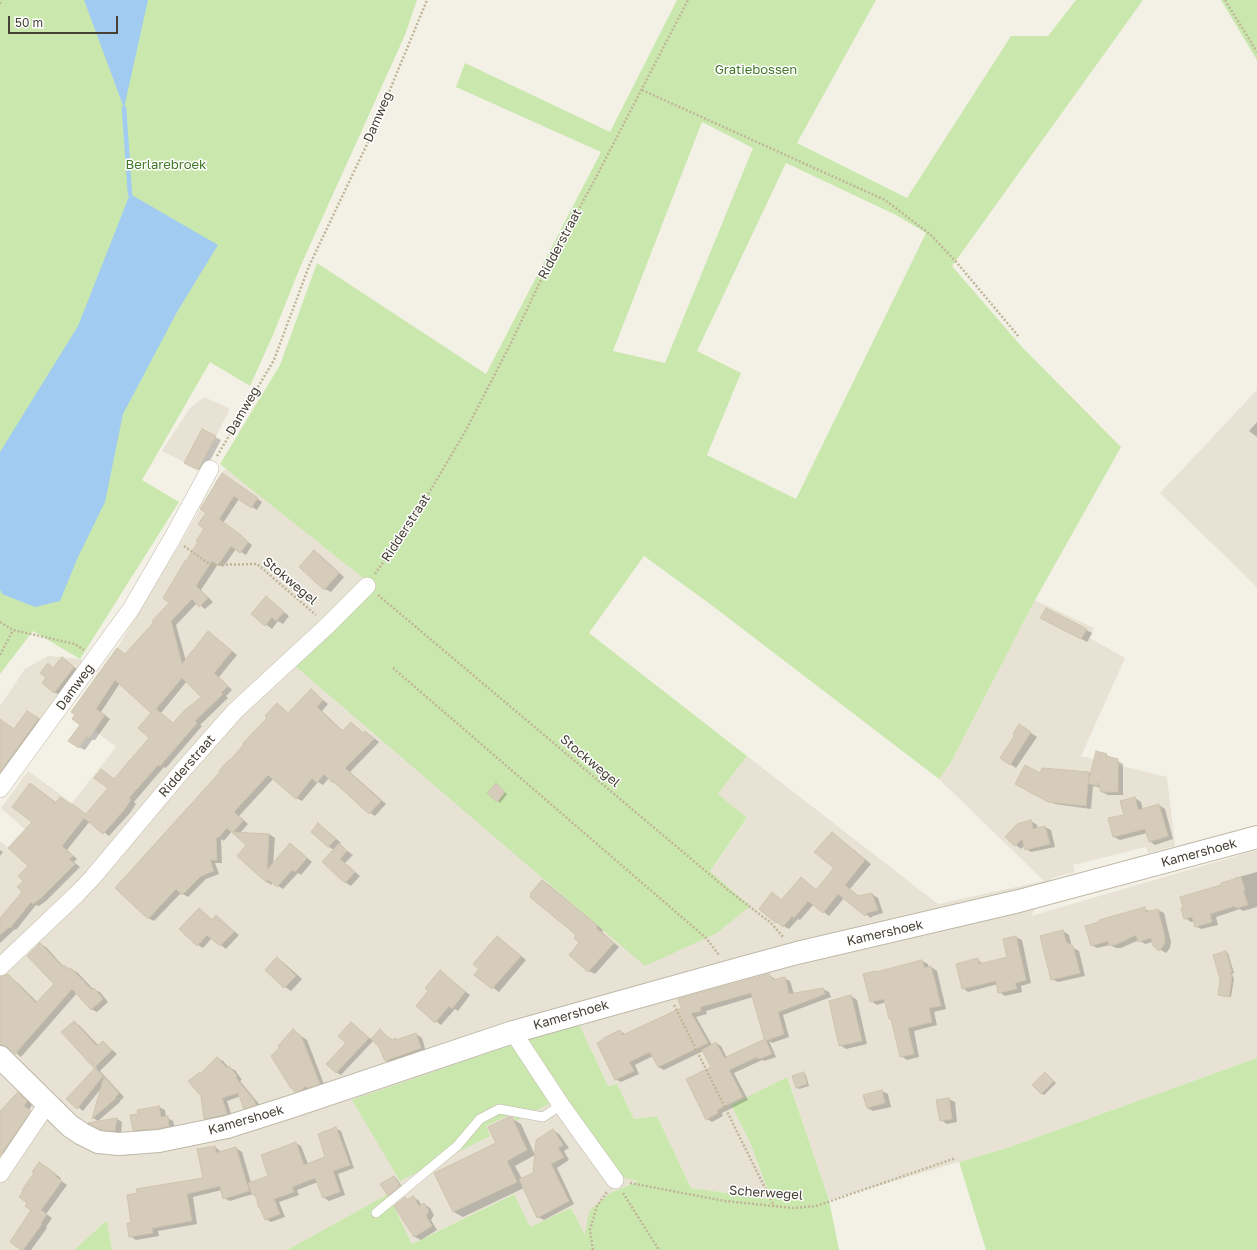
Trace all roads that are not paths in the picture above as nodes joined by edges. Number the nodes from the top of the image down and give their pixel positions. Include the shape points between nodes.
1 (210, 469) road end
2 (367, 586) road end
3 (0, 789) edge
4 (1257, 837) edge
5 (0, 967) edge
6 (513, 1032) junction
7 (0, 1057) edge
8 (47, 1104) junction
9 (562, 1105) junction
10 (0, 1174) edge
11 (615, 1180) road end
12 (376, 1213) dead end

1 - 3 street, Damweg via 131,609
2 - 5 street, Ridderstraat via 235,711 88,883
4 - 6 street, Kamershoek via 1019,901 731,970
6 - 8 street, Kamershoek via 227,1127 159,1140 119,1144 98,1142 70,1126
6 - 9 street, Kamershoek
7 - 8 street, Kamershoek
8 - 10 street
9 - 11 street, Kamershoek
9 - 12 lane via 543,1117 499,1109 480,1119 457,1146

